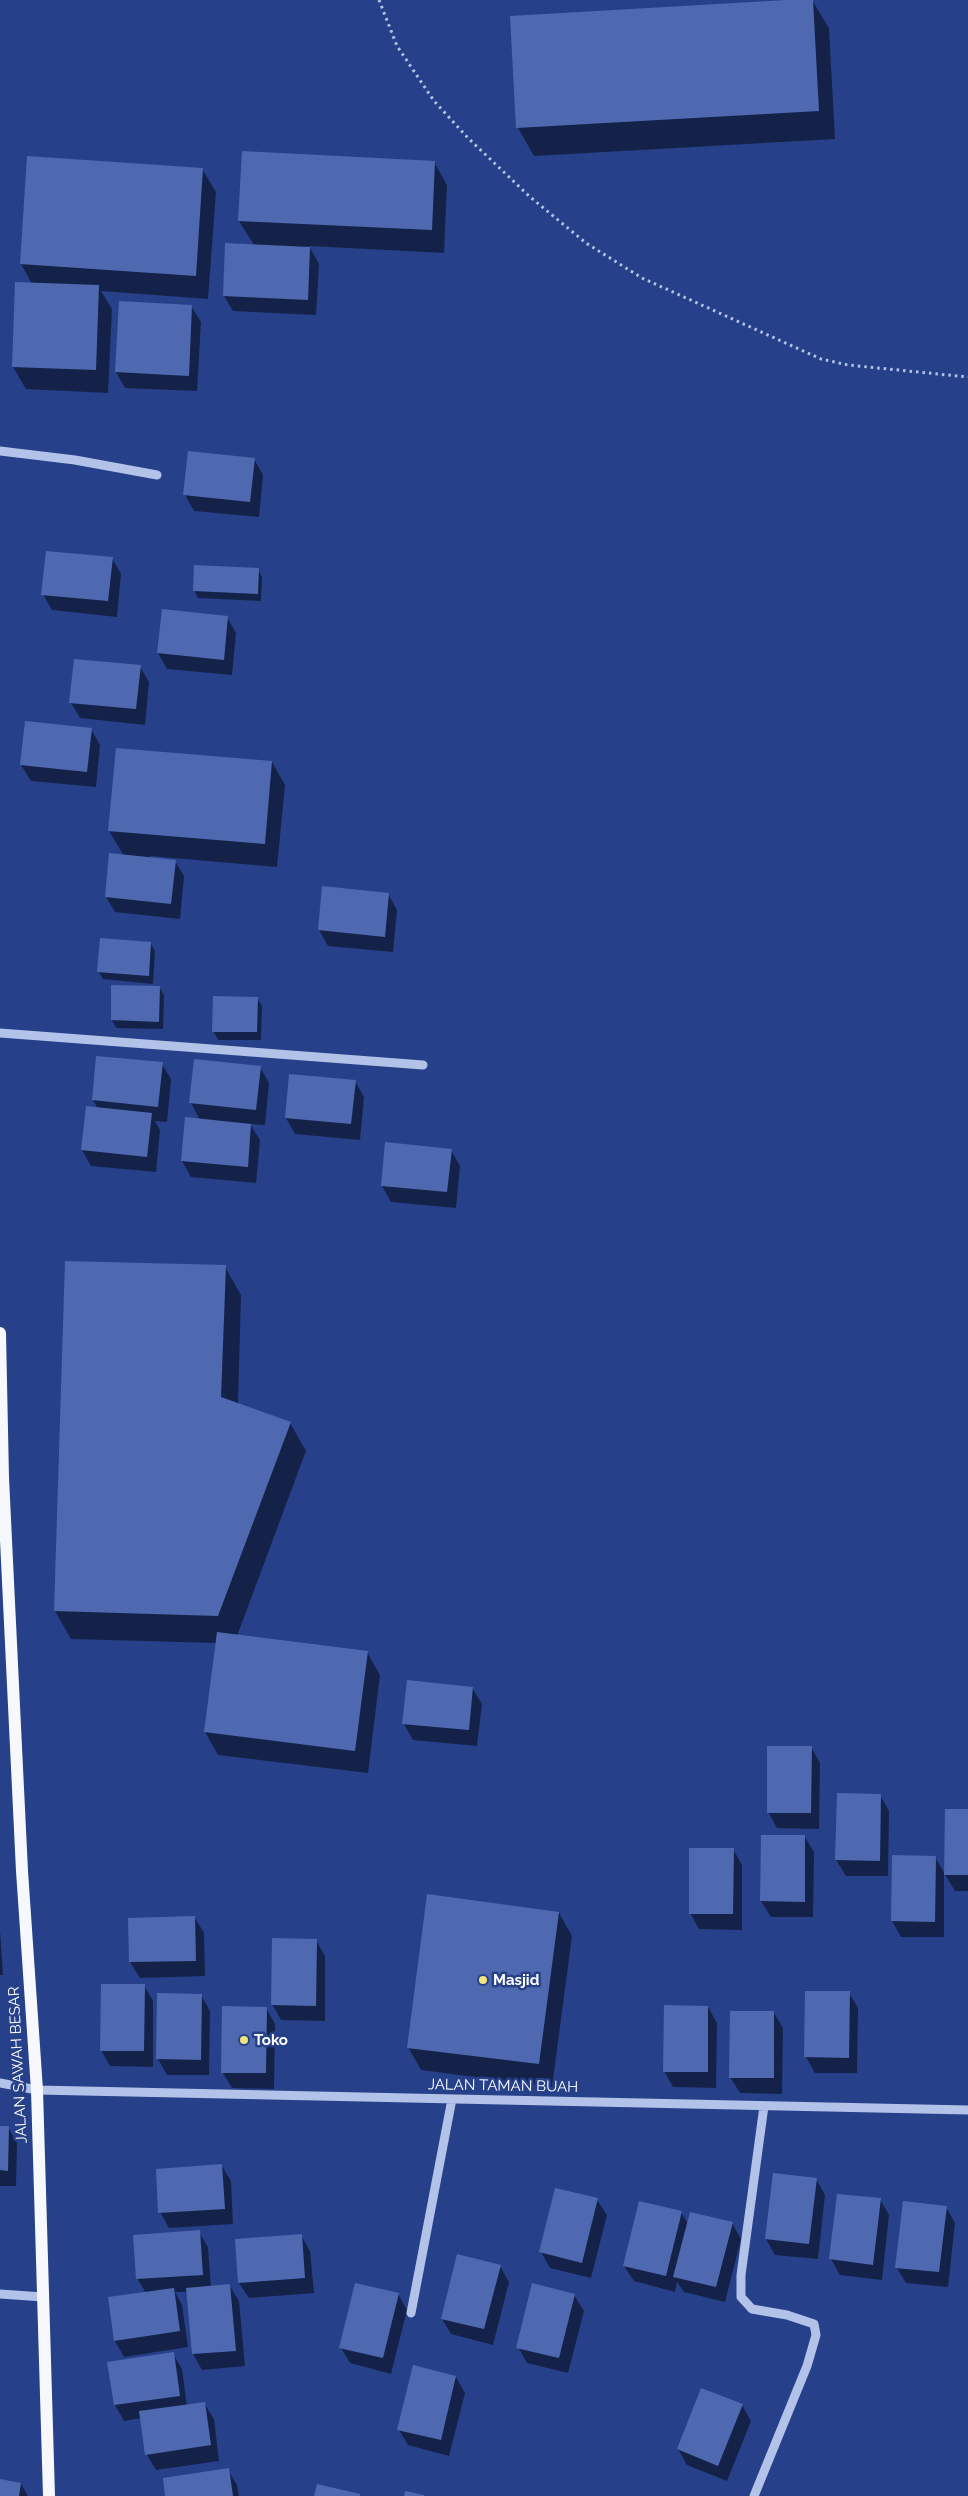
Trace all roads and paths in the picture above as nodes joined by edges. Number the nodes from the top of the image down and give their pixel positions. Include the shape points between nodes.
1 (379, 0) edge
2 (968, 377) edge
3 (0, 450) edge
4 (157, 475) dead end
5 (0, 1033) edge
6 (423, 1065) dead end
7 (0, 1333) edge
8 (0, 2084) edge
9 (38, 2090) junction
10 (452, 2099) junction
11 (764, 2106) junction
12 (968, 2110) edge
13 (0, 2294) edge
14 (43, 2297) junction
15 (410, 2313) dead end
16 (49, 2496) edge
17 (754, 2496) edge

1 - 2 path via 397,46 434,101 529,196 586,243 642,278 821,359 848,365
3 - 4 street
5 - 6 street
7 - 9 main road, JALAN SAWAH BESAR via 3,1478 21,1861
8 - 9 street, JALAN TAMAN BUAH
9 - 10 street, JALAN TAMAN BUAH
9 - 14 main road, JALAN SAWAH BESAR
10 - 11 street, JALAN TAMAN BUAH
10 - 15 street
11 - 12 street, JALAN TAMAN BUAH
11 - 17 street via 740,2297 752,2309 814,2324 816,2335 807,2366
13 - 14 street
14 - 16 main road, JALAN SAWAH BESAR

